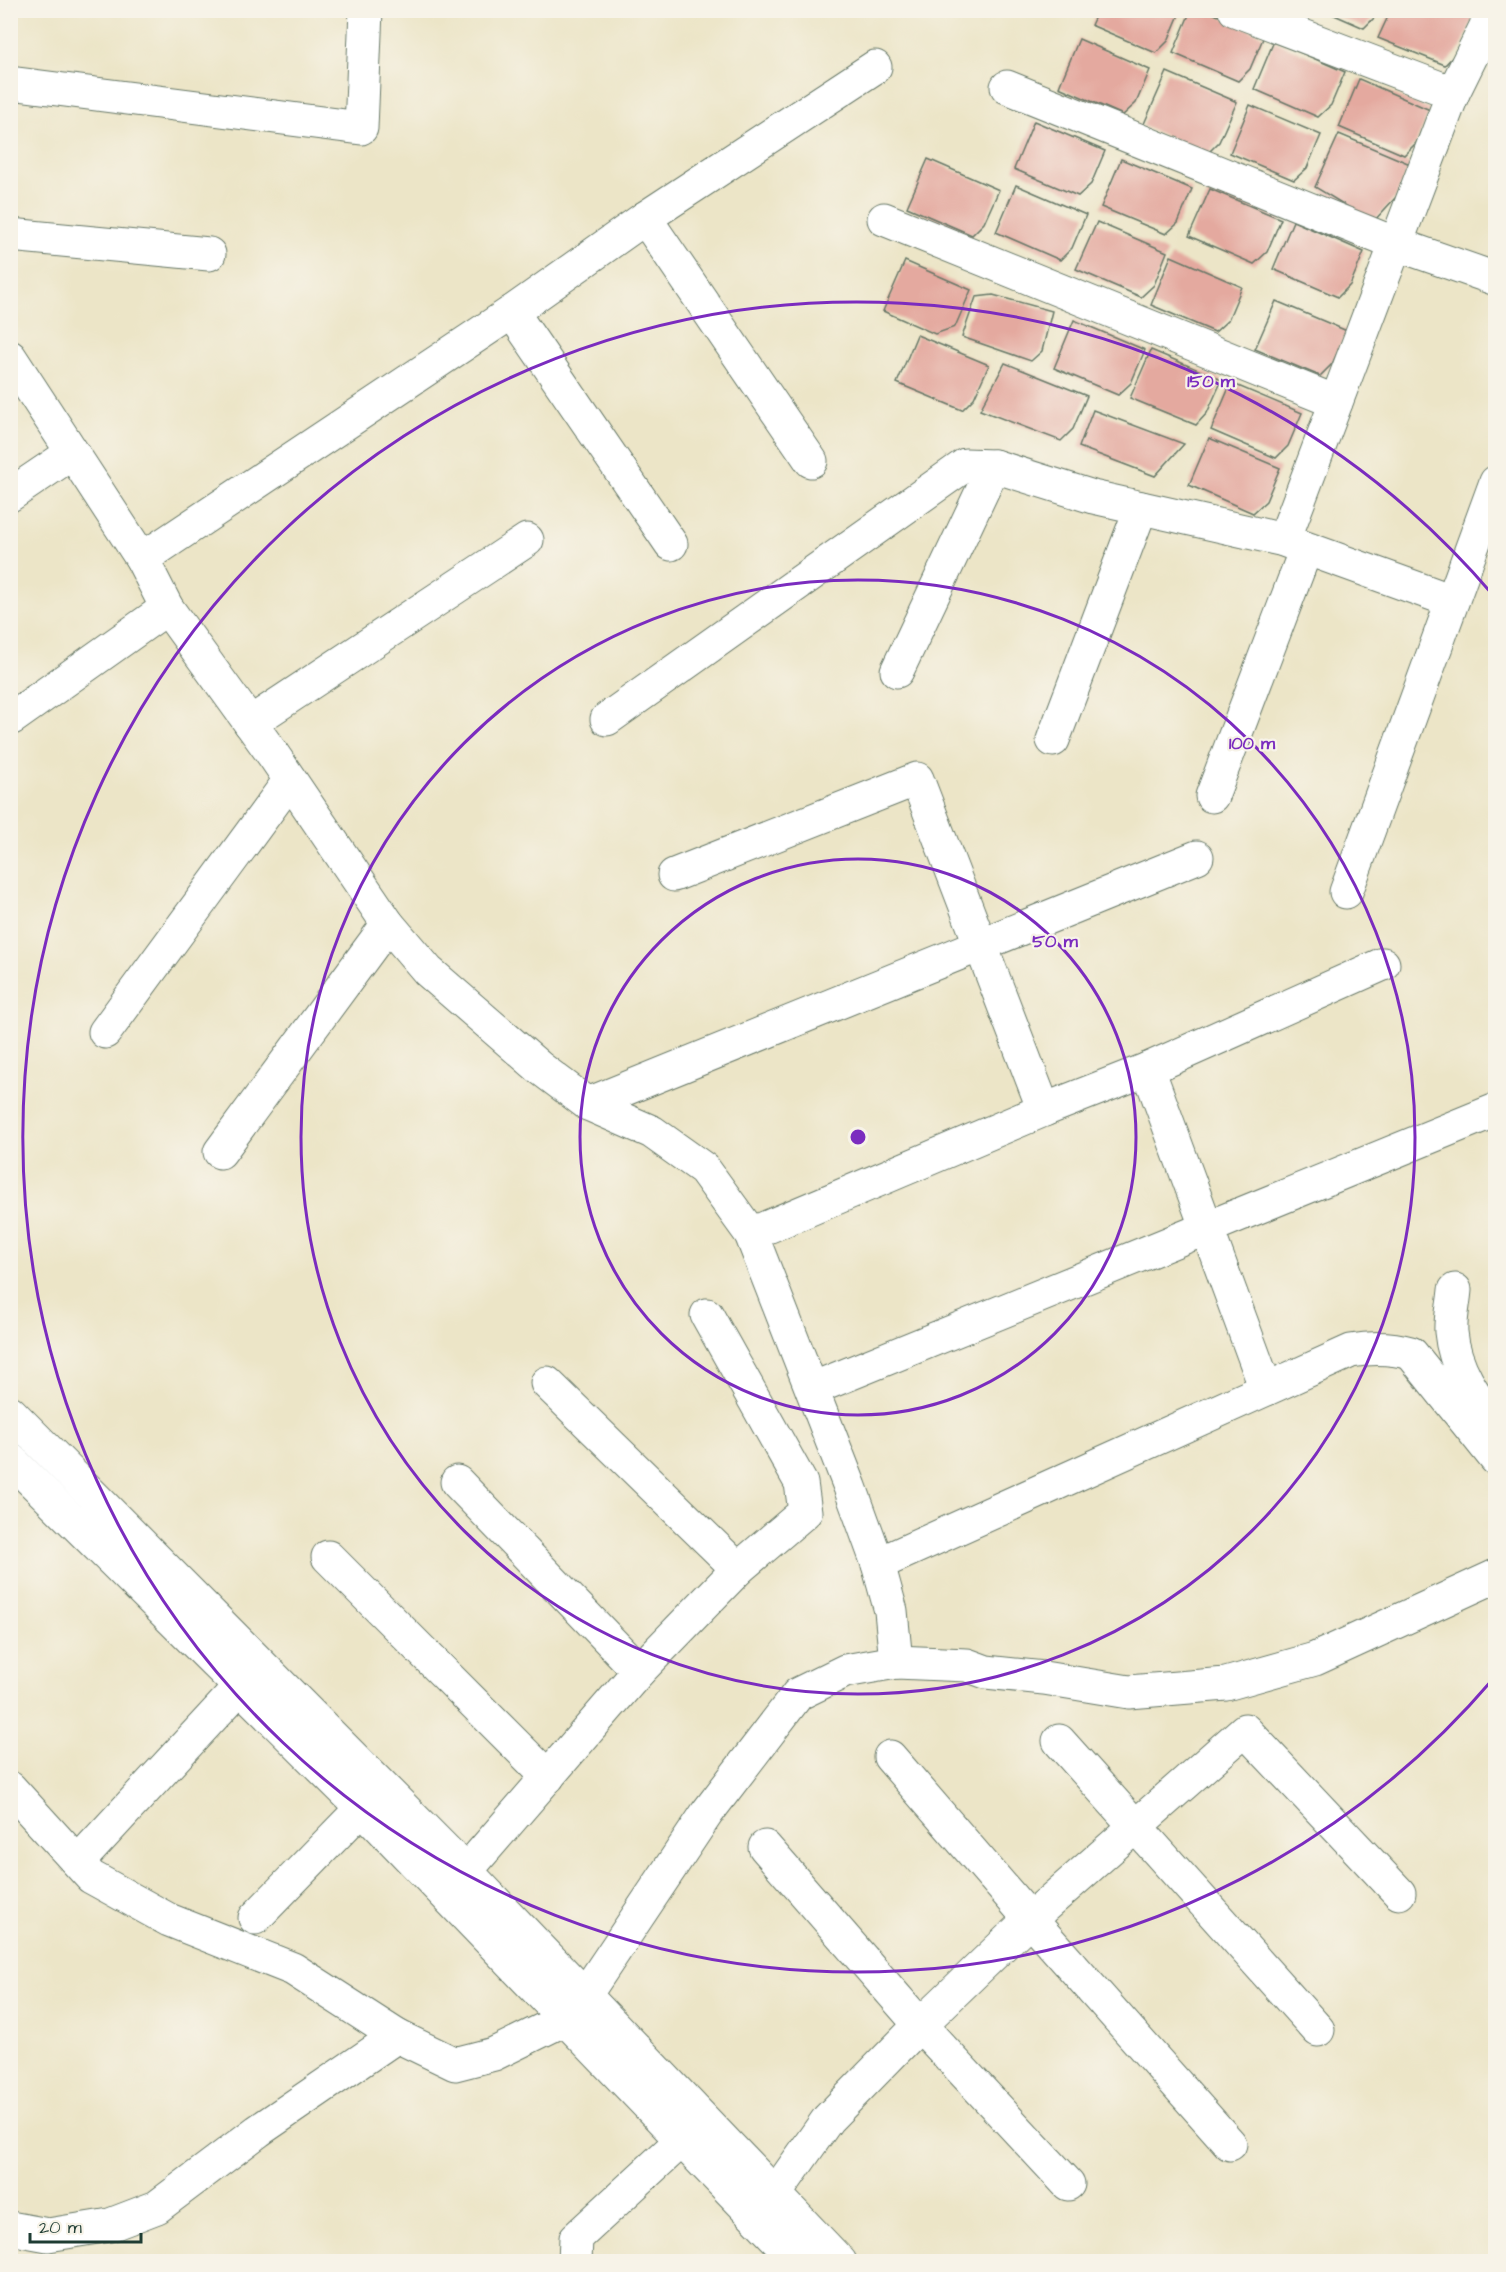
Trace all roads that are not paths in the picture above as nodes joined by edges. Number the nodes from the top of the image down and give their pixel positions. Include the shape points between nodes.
1 (366, 10) edge
2 (1235, 10) edge
3 (1494, 10) edge
4 (874, 67) dead end
5 (10, 83) edge
6 (1007, 87) dead end
7 (1453, 93) junction
8 (645, 218) junction
9 (884, 219) dead end
10 (10, 235) edge
11 (1396, 244) junction
12 (209, 255) dead end
13 (1496, 279) edge
14 (512, 312) junction
15 (10, 357) edge
16 (1336, 402) junction
17 (72, 453) junction
18 (811, 461) dead end
19 (994, 466) junction
20 (1496, 482) edge
21 (10, 495) edge
22 (1141, 508) junction
23 (1488, 529) edge
24 (528, 540) dead end
25 (671, 544) dead end
26 (1295, 544) junction
27 (142, 559) junction
28 (1452, 601) junction
29 (167, 608) junction
30 (897, 671) dead end
31 (12, 718) dead end
32 (607, 719) dead end
33 (250, 723) junction
34 (1053, 740) dead end
35 (290, 780) junction
36 (1212, 796) dead end
37 (1197, 857) dead end
38 (674, 875) dead end
39 (1346, 892) dead end
40 (388, 924) junction
41 (981, 944) junction
42 (1383, 964) dead end
43 (105, 1032) dead end
44 (1148, 1069) junction
45 (588, 1104) junction
46 (1044, 1110) junction
47 (1496, 1110) edge
48 (220, 1152) dead end
49 (1207, 1228) junction
50 (751, 1234) junction
51 (1455, 1290) dead end
52 (706, 1315) dead end
53 (547, 1383) dead end
54 (812, 1389) junction
55 (1266, 1389) junction
56 (10, 1412) edge
57 (1496, 1424) edge
58 (10, 1458) edge
59 (1496, 1459) edge
60 (457, 1482) dead end
61 (328, 1557) dead end
62 (878, 1564) junction
63 (738, 1569) junction
64 (1496, 1576) edge
65 (896, 1662) junction
66 (639, 1671) junction
67 (241, 1686) junction
68 (1059, 1741) dead end
69 (890, 1758) dead end
70 (548, 1777) junction
71 (10, 1788) edge
72 (362, 1808) junction
73 (1137, 1826) junction
74 (765, 1847) dead end
75 (78, 1862) junction
76 (466, 1871) junction
77 (1399, 1893) dead end
78 (255, 1918) dead end
79 (1030, 1919) junction
80 (575, 2007) junction
81 (920, 2025) junction
82 (1318, 2030) dead end
83 (397, 2036) junction
84 (682, 2140) junction
85 (1230, 2144) dead end
86 (1068, 2184) dead end
87 (775, 2194) junction
88 (10, 2228) edge
89 (575, 2262) edge
90 (799, 2262) edge
91 (840, 2262) edge

1 - 5 street via 361,128
2 - 7 street
3 - 7 street
4 - 8 street
6 - 11 street
7 - 11 street
8 - 14 street
8 - 18 street
9 - 16 street
10 - 12 street
11 - 13 street
11 - 16 street
14 - 25 street
14 - 27 street
15 - 17 street
16 - 26 street
17 - 21 street
17 - 27 street
19 - 22 street
19 - 30 street
19 - 32 street via 965,465
20 - 23 street
22 - 26 street
22 - 34 street
23 - 28 street
24 - 33 street
26 - 28 street
26 - 36 street
27 - 29 street
28 - 39 street
29 - 31 street
29 - 33 street
33 - 35 street
35 - 40 street
35 - 43 street
37 - 41 street
38 - 41 street via 917,779
40 - 45 street via 428,971
40 - 48 street
41 - 45 street
41 - 46 street
42 - 44 street
44 - 46 street
44 - 49 street
45 - 50 street via 652,1132 705,1168
46 - 50 street
47 - 49 street
49 - 54 street
49 - 55 street
50 - 54 street
51 - 57 street via 1450,1330 1455,1358
52 - 63 street via 801,1483 805,1512
53 - 63 street
54 - 62 street
55 - 59 street via 1351,1351 1372,1347 1411,1353
55 - 62 street
56 - 76 street
58 - 67 street
60 - 66 street
61 - 70 street
62 - 65 street via 891,1611
63 - 66 street
64 - 65 street via 1315,1659 1226,1684 1129,1692 986,1672 967,1665
65 - 80 street via 845,1671 798,1694 706,1813
66 - 70 street
67 - 72 street
67 - 75 street
68 - 73 street
69 - 79 street
70 - 76 street
71 - 75 street
72 - 78 street
72 - 80 street
73 - 77 street via 1245,1730
73 - 79 street
73 - 82 street
74 - 81 street
75 - 83 street via 91,1877 169,1920 293,1969
76 - 80 street
79 - 81 street
79 - 85 street
80 - 83 street via 494,2054 455,2064
80 - 84 street
80 - 87 street
81 - 86 street
81 - 87 street via 828,2119
83 - 88 street via 258,2131 157,2207 110,2225 48,2235
84 - 89 street via 576,2238
84 - 90 street
87 - 91 street

